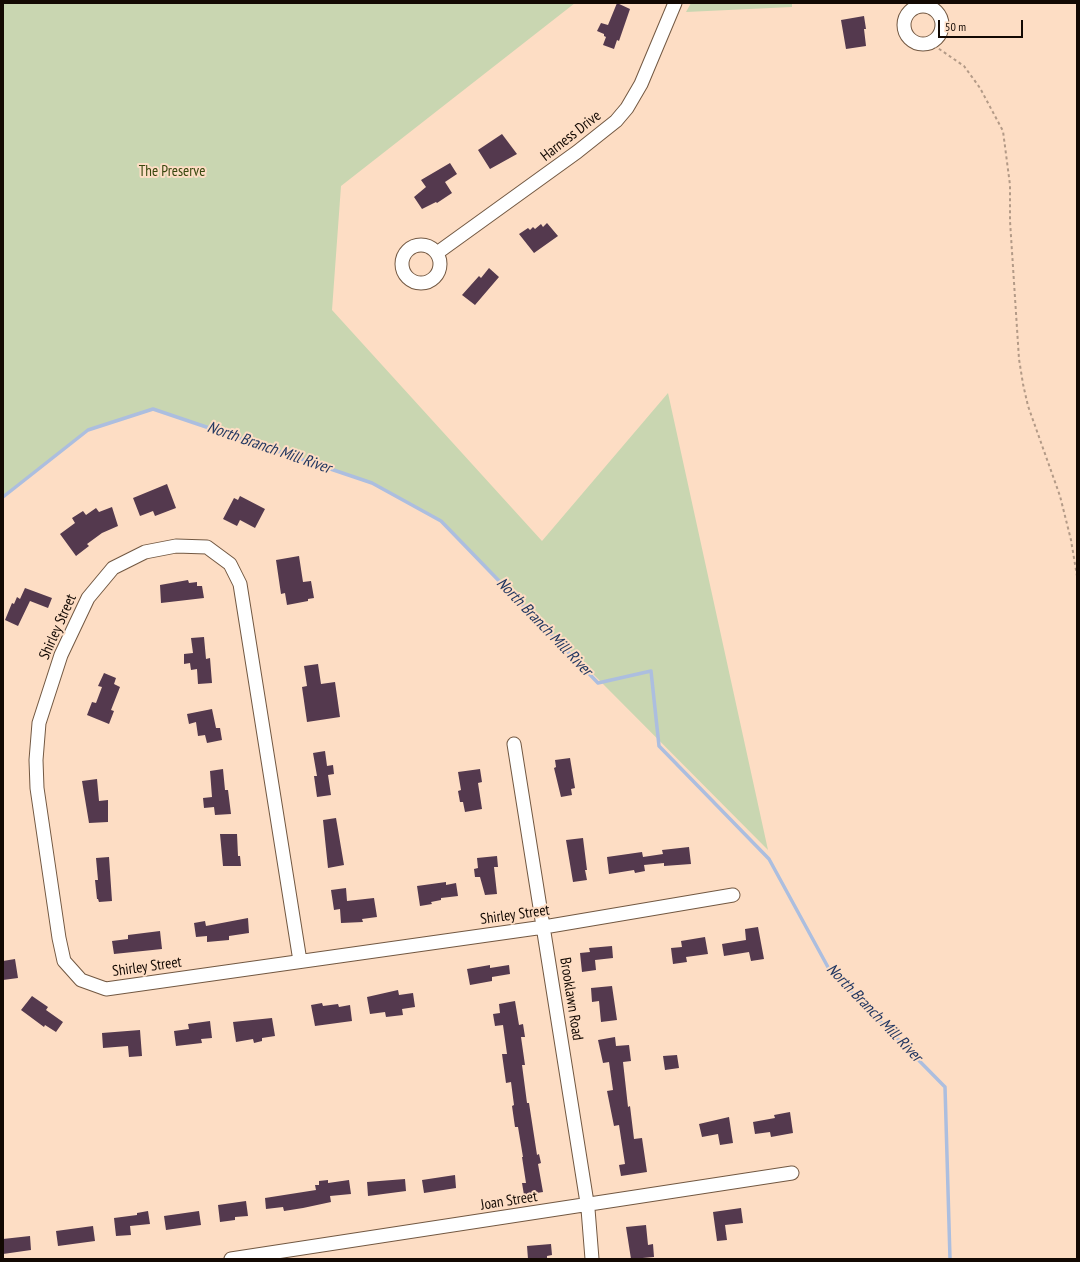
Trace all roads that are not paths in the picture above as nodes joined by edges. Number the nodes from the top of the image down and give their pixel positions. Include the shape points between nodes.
1 (675, 3) edge
2 (919, 5) edge
3 (437, 253) dead end
4 (514, 744) dead end
5 (733, 895) dead end
6 (544, 927) junction
7 (300, 961) junction
8 (792, 1173) dead end
9 (587, 1206) junction
10 (231, 1259) edge
11 (592, 1259) edge

1 - 3 street, Harness Drive via 641,84 627,108 616,120 577,152
2 - 2 street via 936,12 941,23 939,35 923,44 912,40 905,30 905,18
4 - 6 street, Brooklawn Road
5 - 6 street, Shirley Street
6 - 7 street, Shirley Street
6 - 9 street, Brooklawn Road
7 - 7 street, Shirley Street via 106,989 81,980 64,961 37,788 39,723 61,655 88,598 113,568 145,552 176,546 207,547 230,564 240,584
8 - 9 street, Joan Street
9 - 10 street, Joan Street
9 - 11 street, Brooklawn Road

